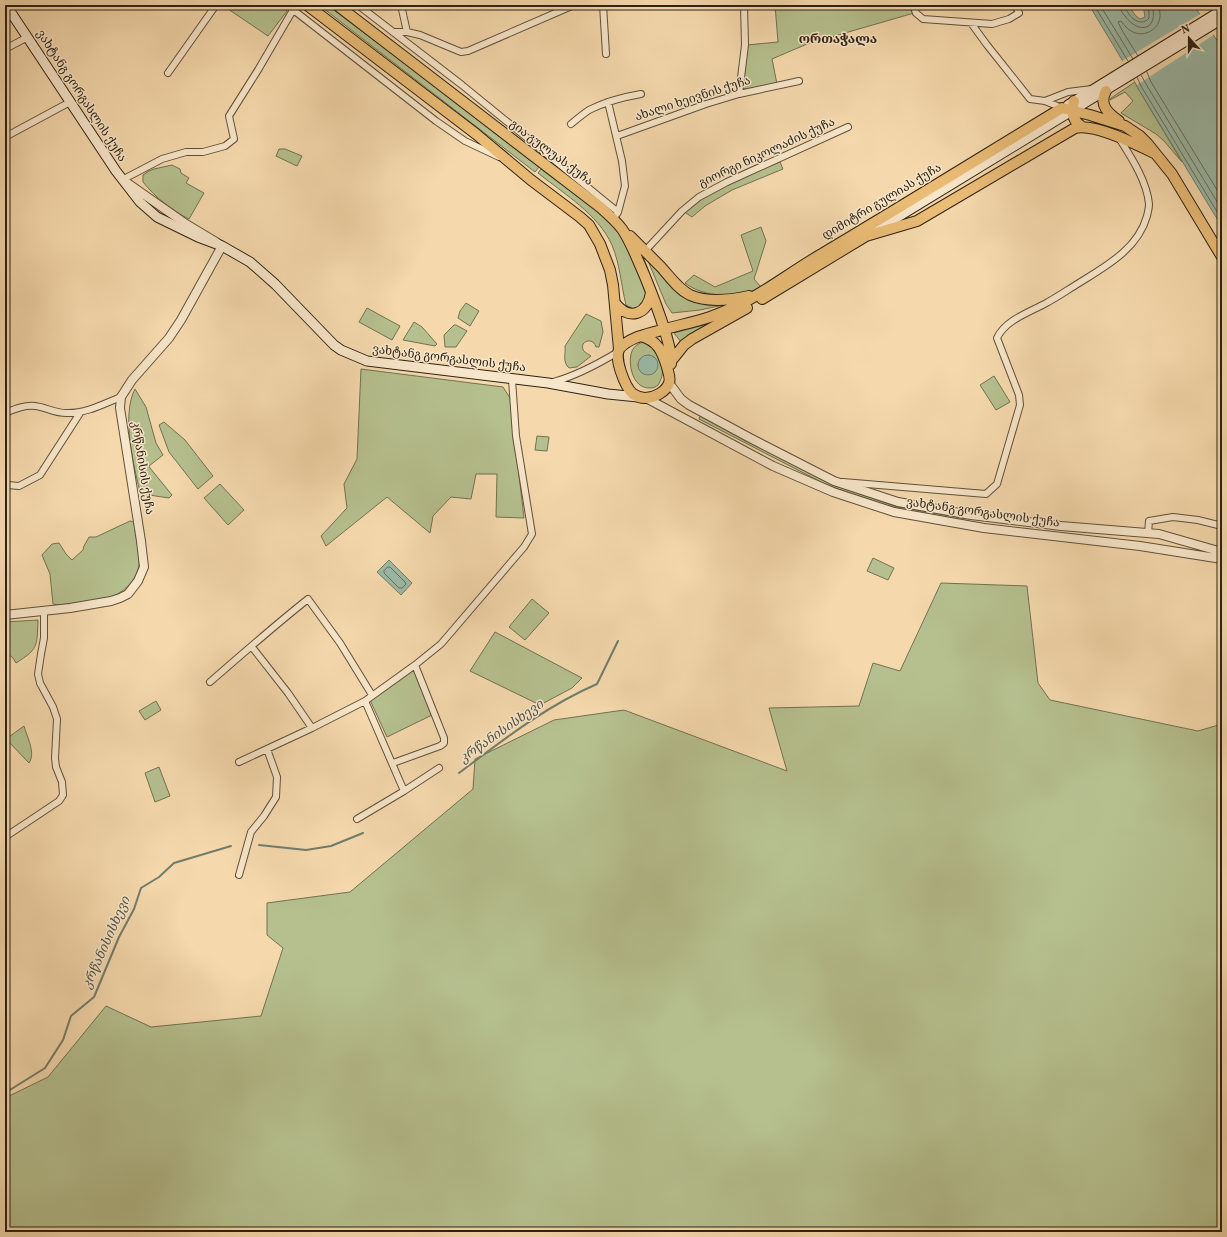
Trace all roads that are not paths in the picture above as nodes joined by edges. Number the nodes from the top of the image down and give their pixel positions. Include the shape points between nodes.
1 (6, 5) edge
2 (216, 5) edge
3 (287, 5) edge
4 (307, 5) edge
5 (337, 5) edge
6 (358, 5) edge
7 (401, 5) edge
8 (574, 5) edge
9 (603, 5) edge
10 (744, 5) edge
11 (913, 5) edge
12 (1015, 5) edge
13 (293, 10) junction
14 (1222, 10) edge
15 (1222, 20) edge
16 (971, 23) junction
17 (1208, 23) junction
18 (393, 32) junction
19 (407, 32) junction
20 (28, 37) junction
21 (5, 49) edge
22 (606, 54) dead end
23 (1129, 72) junction
24 (168, 73) dead end
25 (800, 81) dead end
26 (1095, 88) junction
27 (1106, 91) junction
28 (641, 94) dead end
29 (739, 94) junction
30 (1045, 101) junction
31 (70, 102) junction
32 (608, 102) junction
33 (1070, 107) junction
34 (571, 124) dead end
35 (1081, 126) junction
36 (1125, 126) junction
37 (848, 127) dead end
38 (617, 136) junction
39 (5, 137) edge
40 (1118, 137) junction
41 (1156, 154) junction
42 (508, 161) junction
43 (122, 180) junction
44 (616, 216) junction
45 (621, 228) junction
46 (866, 236) junction
47 (222, 246) junction
48 (645, 251) junction
49 (1222, 257) edge
50 (651, 293) junction
51 (757, 294) junction
52 (615, 303) junction
53 (664, 330) junction
54 (641, 336) junction
55 (619, 350) junction
56 (672, 360) junction
57 (669, 379) junction
58 (512, 380) junction
59 (548, 384) junction
60 (121, 397) junction
61 (642, 397) junction
62 (5, 412) edge
63 (80, 413) junction
64 (834, 481) junction
65 (8, 485) dead end
66 (1222, 526) edge
67 (1130, 531) junction
68 (1145, 533) junction
69 (1129, 545) junction
70 (1140, 546) junction
71 (1222, 552) edge
72 (1222, 559) edge
73 (44, 610) junction
74 (5, 615) edge
75 (252, 647) junction
76 (415, 665) junction
77 (210, 682) dead end
78 (372, 695) junction
79 (365, 701) junction
80 (312, 728) junction
81 (267, 749) junction
82 (239, 762) dead end
83 (393, 763) junction
84 (439, 768) dead end
85 (404, 791) junction
86 (357, 819) dead end
87 (5, 837) edge
88 (239, 875) dead end

1 - 20 main road, ვახტანგ გორგასლის ქუჩა
2 - 24 street
3 - 13 street
4 - 42 highway
5 - 44 highway, გია გულუას ქუჩა via 579,191
6 - 18 street, გია გულუას ქუჩა
7 - 19 street
8 - 19 street via 468,51 461,52
9 - 22 street
10 - 29 street via 746,45
11 - 16 street via 916,13 923,19
12 - 16 street via 1019,13 1009,19 992,24
13 - 42 street via 436,121 465,141
13 - 43 street via 229,116 234,139 225,146 203,152 186,152 162,159
14 - 17 main road
15 - 17 main road
16 - 30 street via 1030,99
17 - 23 main road
18 - 19 street
18 - 44 street, გია გულუას ქუჩა via 462,85
20 - 21 street
20 - 31 main road, ვახტანგ გორგასლის ქუჩა
23 - 26 main road, დიმიტრი გულიას ქუჩა
23 - 27 main road, დიმიტრი გულიას ქუჩა
25 - 29 street, ახალი ხეივნის ქუჩა
26 - 30 street via 1068,92
26 - 33 main road, დიმიტრი გულიას ქუჩა
27 - 33 main road, დიმიტრი გულიას ქუჩა
27 - 36 highway via 1103,100 1106,109
28 - 32 street
29 - 38 street, ახალი ხეივნის ქუჩა
30 - 33 street
31 - 39 street
31 - 43 main road, ვახტანგ გორგასლის ქუჩა
32 - 34 street via 588,111
32 - 38 street
33 - 35 highway via 1075,121
33 - 36 highway
33 - 46 main road, დიმიტრი გულიას ქუჩა via 1015,146
33 - 51 highway, დიმიტრი გულიას ქუჩა
35 - 40 highway
35 - 46 highway, დიმიტრი გულიას ქუჩა via 917,221
36 - 41 highway via 1140,136
37 - 48 street, გიორგი ნიკოლაძის ქუჩა via 699,197 682,211
38 - 44 street via 625,186
40 - 41 highway
40 - 64 street via 1144,183 1149,205 1145,222 1134,241 1111,263 1000,331 997,338 1019,395 1020,405 997,484 986,494
41 - 49 highway via 1172,174
42 - 52 highway via 588,225 600,244 608,264
43 - 47 main road, ვახტანგ გორგასლის ქუჩა via 140,202 157,217
44 - 45 highway, გია გულუას ქუჩა
45 - 48 highway
45 - 50 highway, გია გულუას ქუჩა via 629,240
46 - 56 highway, დიმიტრი გულიას ქუჩა via 692,339
47 - 58 main road, ვახტანგ გორგასლის ქუჩა via 250,262 341,350 367,361
47 - 60 street via 169,338 132,380
48 - 51 highway via 677,285 691,295 715,300
50 - 52 highway via 648,304 636,313 624,312
50 - 53 highway, გია გულუას ქუჩა
51 - 53 highway, დიმიტრი გულიას ქუჩა via 722,312
52 - 55 highway
53 - 54 highway, დიმიტრი გულიას ქუჩა
53 - 56 highway, გია გულუას ქუჩა
54 - 55 highway via 627,342
54 - 57 highway via 652,340 659,347
55 - 59 street, ვახტანგ გორგასლის ქუჩა via 572,376
55 - 61 highway via 619,368 623,379 630,391
56 - 57 highway, გია გულუას ქუჩა
57 - 61 highway via 662,392 652,397
57 - 64 street, ვახტანგ გორგასლის ქუჩა via 681,399 689,405
58 - 59 main road, ვახტანგ გორგასლის ქუჩა
58 - 76 street via 516,436 532,534 524,547 441,644
59 - 61 main road, ვახტანგ გორგასლის ქუჩა
60 - 63 street
60 - 73 street, კრწანისის ქუჩა via 120,408 144,567 128,594 120,598 89,605
61 - 69 street, ვახტანგ გორგასლის ქუჩა via 773,466 833,492 894,512 977,527
62 - 63 street via 36,406 67,414
63 - 65 street via 40,475 19,486
64 - 67 street, ვახტანგ გორგასლის ქუჩა via 898,502 971,515
66 - 68 street via 1173,517 1149,521
67 - 68 street, ვახტანგ გორგასლის ქუჩა
67 - 69 street via 1126,538
68 - 70 street
68 - 71 street, ვახტანგ გორგასლის ქუჩა via 1159,534
69 - 70 street, ვახტანგ გორგასლის ქუჩა
70 - 72 street, ვახტანგ გორგასლის ქუჩა
73 - 74 street, კრწანისის ქუჩა
73 - 87 street via 44,638 38,674 57,719 55,758 63,795
75 - 77 street
75 - 78 street via 308,599 340,642
75 - 80 street
76 - 78 street
76 - 83 street via 444,743
78 - 79 street
79 - 80 street
79 - 83 street
80 - 81 street
81 - 82 street
81 - 88 street via 277,778 276,797 251,832
83 - 85 street
84 - 85 street
85 - 86 street

